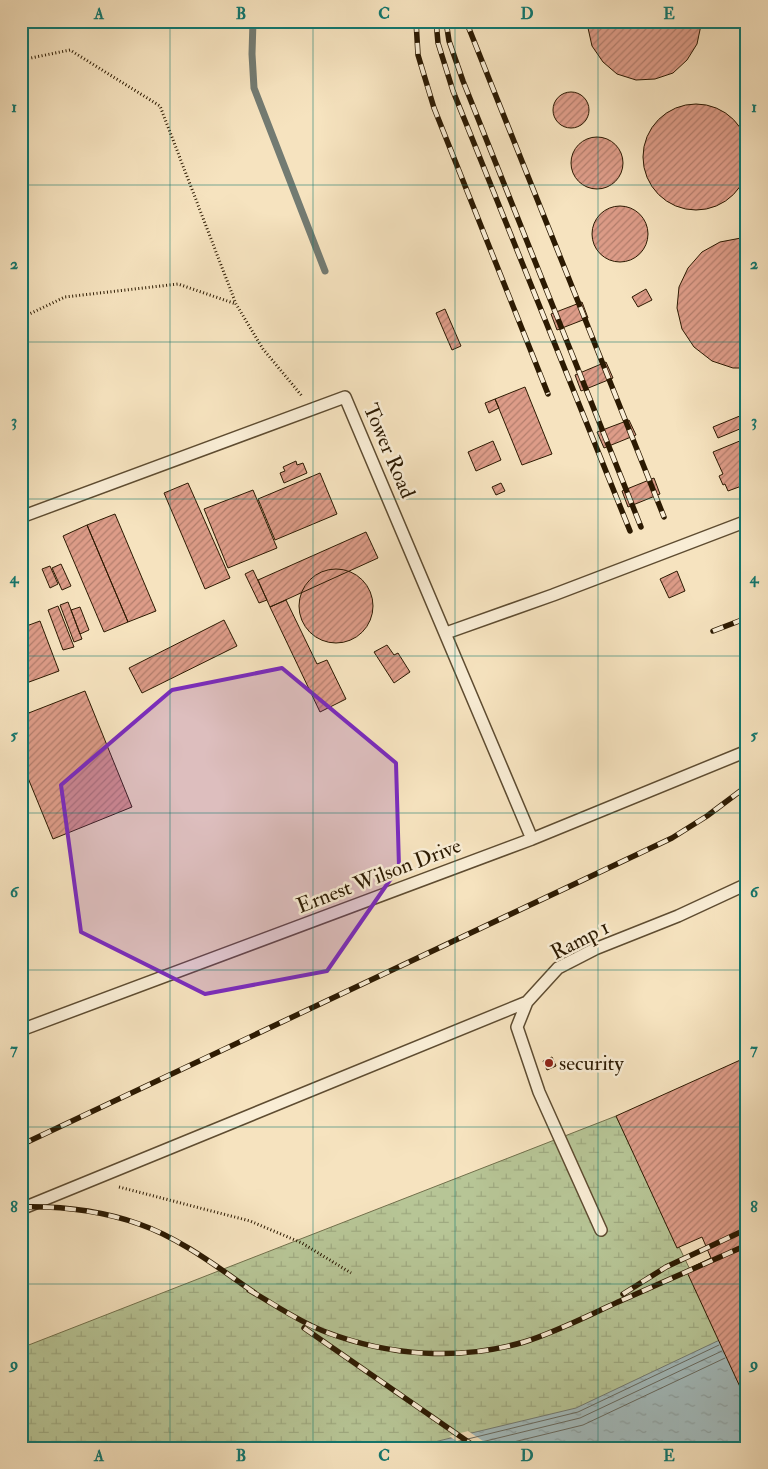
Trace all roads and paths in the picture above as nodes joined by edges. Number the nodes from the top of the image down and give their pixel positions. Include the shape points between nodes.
1 (21, 60) edge
2 (236, 304) junction
3 (21, 318) edge
4 (312, 408) junction
5 (21, 517) edge
6 (747, 521) edge
7 (446, 633) junction
8 (747, 751) edge
9 (532, 839) junction
10 (747, 884) edge
11 (527, 1002) junction
12 (21, 1030) edge
13 (92, 1180) junction
14 (21, 1209) edge
15 (602, 1230) dead end
16 (351, 1272) dead end

1 - 2 path via 70,50 160,106
2 - 3 path via 178,284 65,297
2 - 4 path via 263,348
4 - 5 lane, Tower Road
4 - 7 lane, Tower Road via 345,397
6 - 7 lane
7 - 9 lane, Tower Road
8 - 9 lane, Ernest Wilson Drive
9 - 12 lane, Ernest Wilson Drive
10 - 11 lane, Ramp 1 via 558,968
11 - 13 lane
11 - 15 lane, Ramp 1 via 517,1027 539,1092
13 - 14 lane
13 - 16 path via 250,1221 302,1243

